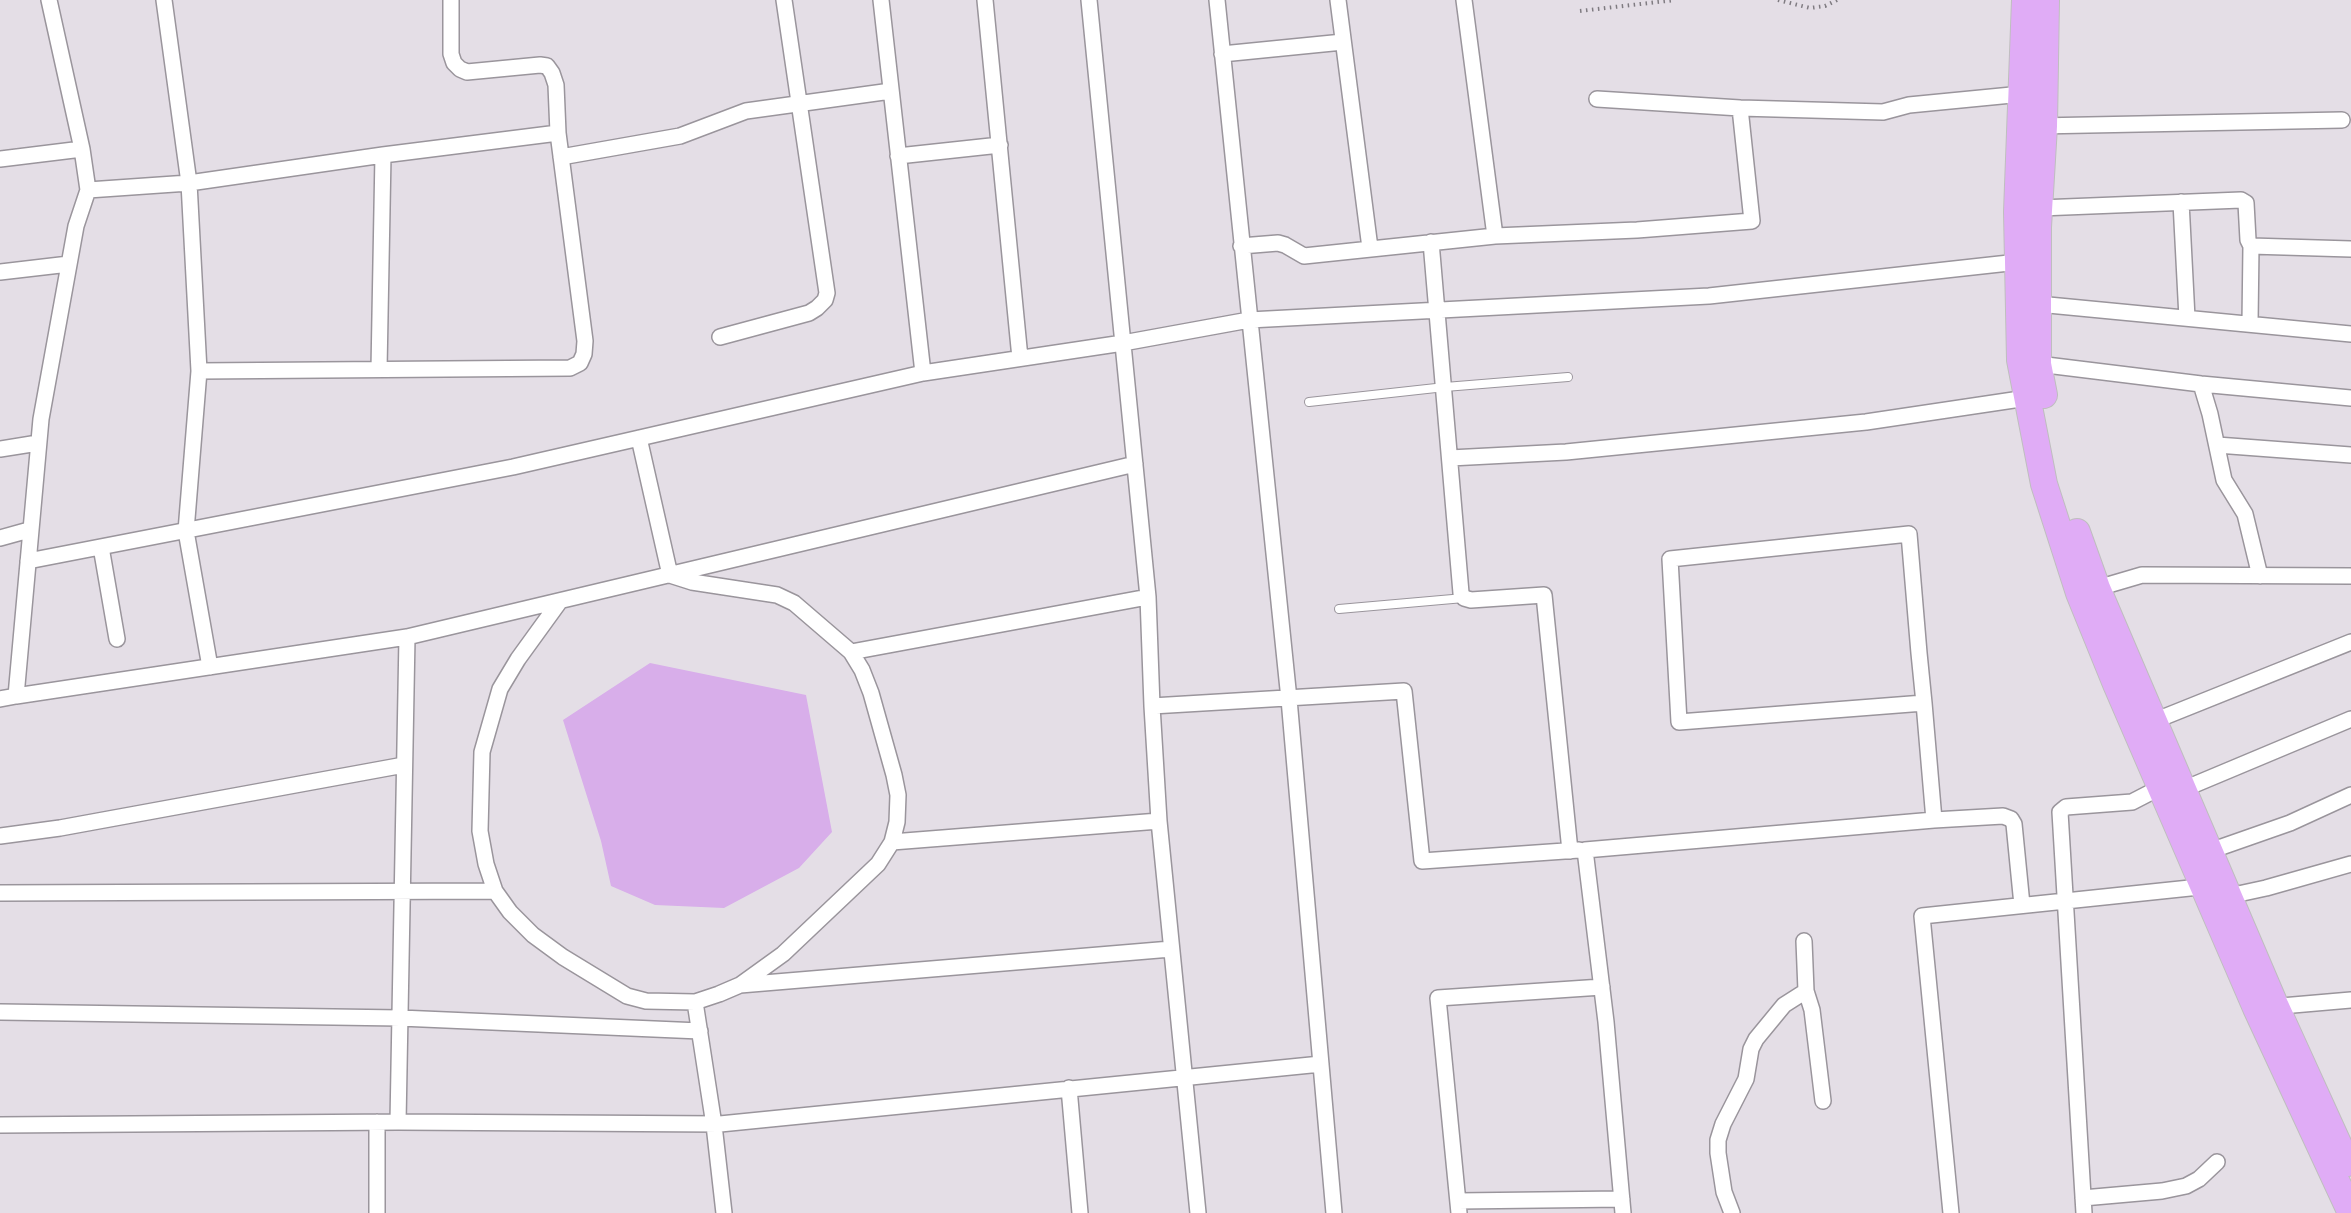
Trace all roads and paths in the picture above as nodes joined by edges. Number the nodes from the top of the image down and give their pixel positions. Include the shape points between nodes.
1 (49, 0) edge
2 (164, 0) edge
3 (451, 0) edge
4 (784, 0) edge
5 (881, 0) edge
6 (986, 0) edge
7 (1089, 0) edge
8 (1217, 0) edge
9 (1338, 0) edge
10 (1464, 0) edge
11 (1675, 0) edge
12 (1778, 0) edge
13 (1837, 0) edge
14 (2025, 0) edge
15 (2046, 0) edge
16 (1580, 11) dead end
17 (1343, 42) junction
18 (1222, 54) junction
19 (891, 91) junction
20 (2022, 94) junction
21 (1597, 99) dead end
22 (800, 103) junction
23 (1740, 108) junction
24 (2342, 120) dead end
25 (2032, 126) junction
26 (558, 133) junction
27 (1000, 145) junction
28 (82, 149) junction
29 (383, 154) junction
30 (898, 156) junction
31 (561, 157) junction
32 (0, 159) edge
33 (189, 183) junction
34 (88, 190) junction
35 (2181, 202) junction
36 (2040, 208) junction
37 (1495, 236) junction
38 (1431, 242) junction
39 (1241, 246) junction
40 (2251, 246) junction
41 (1370, 248) junction
42 (2351, 249) edge
43 (2018, 262) junction
44 (69, 264) junction
45 (0, 272) edge
46 (2038, 304) junction
47 (1438, 310) junction
48 (2187, 318) junction
49 (1249, 320) junction
50 (2250, 323) junction
51 (2351, 334) edge
52 (720, 337) dead end
53 (1123, 343) junction
54 (1020, 358) junction
55 (2038, 364) junction
56 (379, 369) junction
57 (199, 371) junction
58 (923, 372) junction
59 (1569, 377) dead end
60 (2201, 384) junction
61 (1445, 387) junction
62 (2027, 398) junction
63 (2351, 398) edge
64 (1309, 402) dead end
65 (639, 438) junction
66 (38, 443) junction
67 (2217, 445) junction
68 (0, 449) edge
69 (2351, 455) edge
70 (1450, 458) junction
71 (1135, 464) junction
72 (29, 530) junction
73 (186, 531) junction
74 (0, 538) edge
75 (101, 547) junction
76 (28, 561) junction
77 (670, 575) junction
78 (2260, 576) junction
79 (2351, 576) edge
80 (2088, 590) junction
81 (1148, 597) junction
82 (1464, 598) junction
83 (560, 601) junction
84 (1339, 609) dead end
85 (407, 638) junction
86 (117, 639) dead end
87 (2351, 642) edge
88 (851, 652) junction
89 (210, 667) junction
90 (16, 696) junction
91 (0, 699) edge
92 (1288, 699) junction
93 (1924, 703) junction
94 (1152, 706) junction
95 (2351, 719) edge
96 (2154, 721) junction
97 (404, 765) junction
98 (2172, 788) junction
99 (2351, 795) edge
100 (1934, 820) junction
101 (1159, 821) junction
102 (0, 836) edge
103 (892, 842) junction
104 (1577, 850) junction
105 (2210, 851) junction
106 (2351, 864) edge
107 (2219, 888) junction
108 (403, 891) junction
109 (495, 891) junction
110 (0, 893) edge
111 (2064, 900) junction
112 (2022, 905) junction
113 (1804, 941) dead end
114 (1171, 949) junction
115 (740, 985) junction
116 (1602, 987) junction
117 (1806, 992) junction
118 (2351, 1000) edge
119 (695, 1002) junction
120 (2266, 1007) junction
121 (0, 1012) edge
122 (400, 1018) junction
123 (700, 1031) junction
124 (1321, 1064) junction
125 (1184, 1076) junction
126 (1070, 1088) junction
127 (1823, 1101) dead end
128 (377, 1122) junction
129 (398, 1122) junction
130 (0, 1125) edge
131 (714, 1125) junction
132 (2217, 1162) dead end
133 (2351, 1171) edge
134 (2348, 1201) edge
135 (1623, 1206) edge
136 (2083, 1206) edge
137 (1459, 1207) edge
138 (377, 1213) edge
139 (724, 1213) edge
140 (1080, 1213) edge
141 (1198, 1213) edge
142 (1334, 1213) edge
143 (1732, 1213) edge
144 (1951, 1213) edge

1 - 28 street
2 - 33 street
3 - 26 street via 454,63 467,72 547,66 556,85
4 - 22 street
5 - 19 street
6 - 27 street
7 - 53 street
8 - 18 street
9 - 17 street
10 - 37 street
11 - 16 path
12 - 13 path via 1810,8
14 - 20 highway
15 - 25 highway
17 - 18 street
17 - 41 street
18 - 39 street
19 - 22 street
19 - 30 street
20 - 23 street via 1909,105 1883,112
20 - 25 highway
21 - 23 street
22 - 31 street via 746,111 680,136
22 - 52 street via 825,300 809,312
23 - 37 street via 1752,221
24 - 25 street
25 - 36 highway
25 - 43 highway
26 - 29 street
26 - 31 street
27 - 30 street
27 - 54 street
28 - 32 street
28 - 34 street
29 - 33 street
29 - 56 street
30 - 58 street
31 - 56 street via 585,341 580,363 570,368
33 - 34 street
33 - 57 street
34 - 44 street
35 - 36 street
35 - 40 street via 2244,201
35 - 48 street
36 - 46 highway
37 - 38 street
38 - 41 street
38 - 47 street
39 - 41 street via 1278,243 1304,256
39 - 49 street
40 - 42 street
40 - 50 street
43 - 47 street via 1709,296
43 - 62 highway via 2020,360
44 - 45 street
44 - 66 street
46 - 48 street
46 - 55 highway
47 - 49 street
47 - 61 street
48 - 50 street
49 - 53 street
49 - 92 street
50 - 51 street
53 - 54 street
53 - 71 street
54 - 58 street
55 - 60 street
55 - 80 highway
56 - 57 street
57 - 73 street
58 - 65 street
59 - 61 lane
60 - 63 street
60 - 67 street
61 - 64 lane
61 - 70 street
62 - 70 street via 1854,423 1566,452
62 - 80 highway via 2044,484
65 - 73 street via 513,467
65 - 77 street
66 - 68 street
66 - 72 street
67 - 69 street
67 - 78 street via 2224,480 2245,514
70 - 82 street
71 - 77 street
71 - 81 street
72 - 74 street
72 - 76 street
73 - 75 street
73 - 89 street
75 - 76 street
75 - 86 street
76 - 90 street
77 - 83 street
77 - 88 street via 777,595 794,603
78 - 79 street
78 - 80 street via 2142,575
80 - 96 highway
80 - 98 highway
81 - 88 street
81 - 94 street
82 - 84 lane
82 - 104 street via 1544,596
83 - 85 street
83 - 109 street via 500,688 482,752 480,831
85 - 89 street
85 - 97 street
87 - 96 street
88 - 103 street via 871,693 894,775 898,795
89 - 90 street
90 - 91 street
92 - 94 street
92 - 104 street via 1404,691 1422,861
92 - 124 street
93 - 93 street via 1909,534 1670,559 1679,722
93 - 100 street
94 - 101 street
95 - 98 street
96 - 98 highway
97 - 102 street
97 - 108 street
98 - 105 highway
98 - 107 highway
98 - 111 street via 2132,802 2062,808
99 - 105 street via 2290,823
100 - 104 street
100 - 112 street via 2003,816 2011,819
101 - 103 street
101 - 114 street
103 - 115 street via 878,864 812,928
104 - 116 street
105 - 107 highway
106 - 107 street
107 - 111 street
107 - 120 highway
108 - 109 street
108 - 110 street
108 - 122 street
109 - 119 street via 533,934 627,996 646,1001
111 - 112 street
111 - 136 street
112 - 144 street via 1922,916
113 - 117 street
114 - 115 street
114 - 125 street
115 - 119 street
116 - 135 street
116 - 137 street via 1437,998
117 - 127 street via 1812,1010
117 - 143 street via 1775,1013 1756,1039 1746,1079 1723,1124 1718,1153 1724,1192
118 - 120 street
119 - 123 street
120 - 133 highway
120 - 134 highway
121 - 122 street
122 - 123 street
122 - 129 street
123 - 131 street
124 - 125 street
124 - 142 street
125 - 126 street
125 - 141 street
126 - 131 street
126 - 140 street
128 - 129 street
128 - 130 street
128 - 138 street
129 - 131 street
131 - 139 street
132 - 136 street via 2186,1186
135 - 137 street

